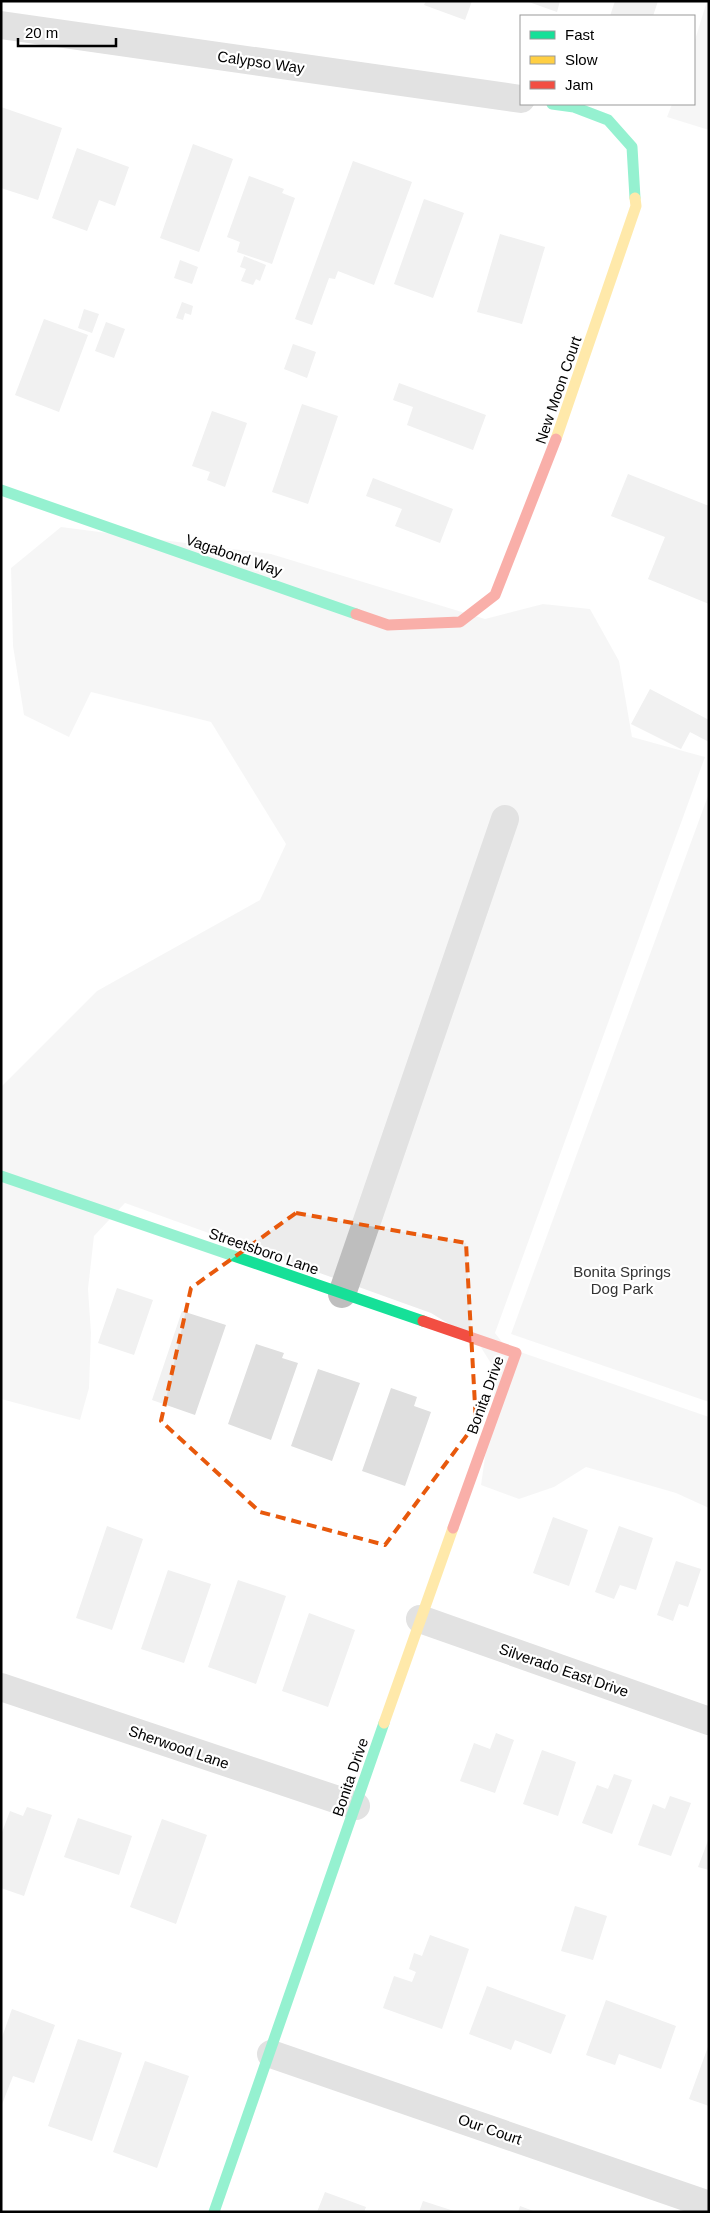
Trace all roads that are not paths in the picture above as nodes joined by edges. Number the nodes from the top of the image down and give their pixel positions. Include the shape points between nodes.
1 (1, 25) edge
2 (520, 99) edge
3 (559, 105) edge
4 (1, 490) edge
5 (460, 622) joint
6 (505, 819) dead end
7 (1, 1176) edge
8 (342, 1294) junction
9 (516, 1353) joint
10 (420, 1619) junction
11 (1, 1687) edge
12 (709, 1721) edge
13 (356, 1806) junction
14 (271, 2054) junction
15 (709, 2205) edge
16 (214, 2212) edge

1 - 2 street, Calypso Way
3 - 5 street, New Moon Court via 608,120 632,147 636,206 549,460 496,595
4 - 5 street, Vagabond Way via 388,625
6 - 8 street
7 - 8 street, Streetsboro Lane
8 - 9 street, Streetsboro Lane
9 - 10 street, Bonita Drive
10 - 12 street, Silverado East Drive
10 - 13 street, Bonita Drive
11 - 13 street, Sherwood Lane
13 - 14 street, Bonita Drive
14 - 15 street, Our Court
14 - 16 street, Bonita Drive

